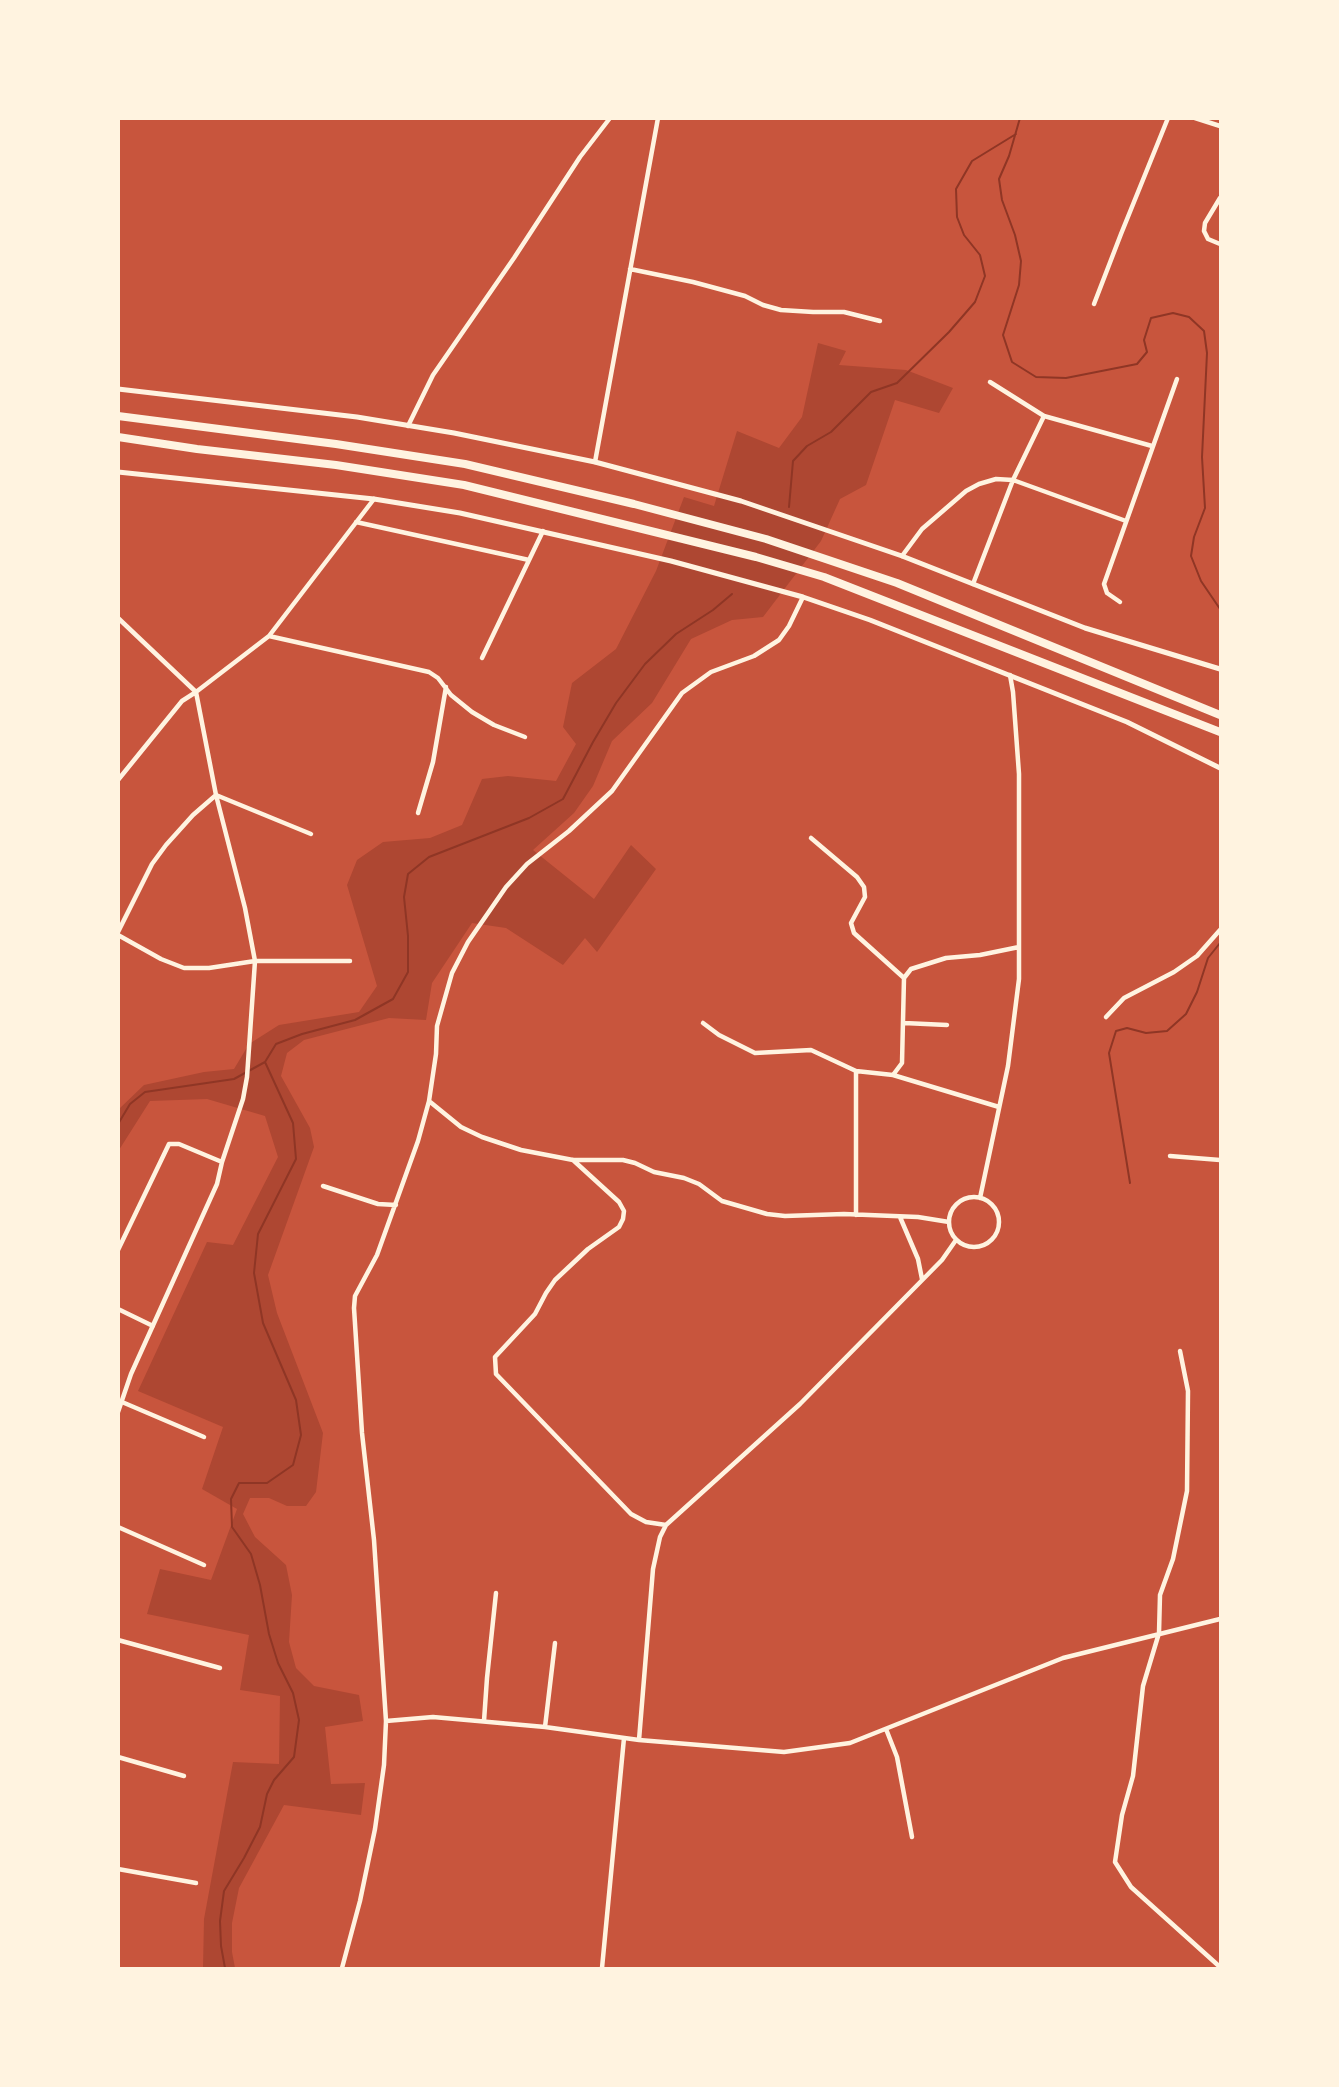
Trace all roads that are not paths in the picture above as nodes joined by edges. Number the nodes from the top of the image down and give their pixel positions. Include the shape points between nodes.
1 (610, 118) edge
2 (658, 118) edge
3 (1168, 118) edge
4 (1196, 118) edge
5 (1221, 126) edge
6 (1221, 198) edge
7 (1221, 244) edge
8 (630, 269) junction
9 (1094, 304) dead end
10 (880, 321) dead end
11 (1177, 379) dead end
12 (990, 382) dead end
13 (118, 389) edge
14 (118, 416) edge
15 (1044, 417) junction
16 (408, 426) junction
17 (118, 436) edge
18 (1152, 446) junction
19 (595, 462) junction
20 (118, 472) edge
21 (1013, 480) junction
22 (374, 499) junction
23 (1126, 521) junction
24 (356, 522) junction
25 (543, 531) junction
26 (902, 556) junction
27 (529, 560) junction
28 (973, 584) junction
29 (803, 597) junction
30 (1120, 602) dead end
31 (118, 618) edge
32 (269, 636) junction
33 (482, 658) dead end
34 (1221, 669) edge
35 (1010, 675) junction
36 (1021, 679) junction
37 (446, 687) junction
38 (1013, 692) junction
39 (196, 693) junction
40 (1221, 715) edge
41 (1221, 732) edge
42 (525, 737) dead end
43 (1221, 768) edge
44 (118, 780) edge
45 (216, 795) junction
46 (418, 813) dead end
47 (311, 834) dead end
48 (811, 838) dead end
49 (1221, 930) edge
50 (118, 933) edge
51 (1019, 947) junction
52 (255, 961) junction
53 (350, 961) dead end
54 (904, 978) junction
55 (1106, 1017) dead end
56 (703, 1023) dead end
57 (904, 1023) junction
58 (947, 1025) dead end
59 (856, 1071) junction
60 (893, 1075) junction
61 (429, 1101) junction
62 (999, 1107) junction
63 (1170, 1156) dead end
64 (573, 1160) junction
65 (1221, 1160) edge
66 (222, 1162) junction
67 (323, 1186) dead end
68 (980, 1198) junction
69 (396, 1205) junction
70 (856, 1215) junction
71 (900, 1217) junction
72 (949, 1222) junction
73 (956, 1240) junction
74 (118, 1250) edge
75 (922, 1279) junction
76 (118, 1309) edge
77 (153, 1326) junction
78 (1180, 1351) dead end
79 (122, 1402) junction
80 (118, 1412) edge
81 (204, 1437) dead end
82 (666, 1525) junction
83 (118, 1527) edge
84 (204, 1565) dead end
85 (496, 1593) dead end
86 (1221, 1619) edge
87 (1159, 1634) junction
88 (118, 1640) edge
89 (555, 1643) dead end
90 (220, 1668) dead end
91 (386, 1721) junction
92 (484, 1721) junction
93 (545, 1727) junction
94 (886, 1729) junction
95 (624, 1738) junction
96 (639, 1740) junction
97 (118, 1757) edge
98 (184, 1776) dead end
99 (912, 1837) dead end
100 (118, 1869) edge
101 (196, 1883) dead end
102 (1221, 1966) edge
103 (342, 1968) edge
104 (602, 1968) edge

1 - 16 street via 434,375
2 - 8 street
3 - 9 street
4 - 5 street
6 - 7 street via 1204,231 1208,238
8 - 10 street via 745,296 781,310 844,312
8 - 19 street
11 - 18 street
12 - 15 street
13 - 16 street
14 - 40 highway via 465,464 766,539 897,583
15 - 18 street
15 - 21 street
16 - 19 street
17 - 41 highway via 464,485 756,557 824,577
18 - 23 street
19 - 26 street via 741,501
20 - 22 street
21 - 23 street
21 - 26 street via 996,479 966,491 922,529
21 - 28 street
22 - 24 street
22 - 25 street
23 - 30 street via 1104,584 1107,592
24 - 27 street
24 - 32 street
25 - 27 street
25 - 29 street
26 - 28 street
27 - 33 street
28 - 34 street via 1085,628
29 - 35 street
29 - 61 street via 778,640 754,656 711,672 682,693 612,791 506,887 452,973 437,1026
31 - 39 street
32 - 37 street via 429,672
32 - 39 street
35 - 36 street
35 - 38 street
36 - 38 street
36 - 43 street via 1127,722
37 - 42 street via 472,712
37 - 46 street via 433,762
38 - 51 street via 1019,774
39 - 44 street via 182,701
39 - 45 street
45 - 47 street
45 - 50 street via 159,854
45 - 52 street
48 - 54 street via 864,887 865,897 851,923 854,933
49 - 55 street via 1197,956 1124,998
50 - 52 street via 184,968 208,969
51 - 54 street via 946,958 911,969
51 - 62 street via 1017,997
52 - 53 street
52 - 66 street via 247,1077
54 - 57 street
56 - 59 street via 755,1053 811,1050
57 - 58 street
57 - 60 street via 902,1063
59 - 60 street
59 - 70 street
60 - 62 street
61 - 64 street via 461,1127 482,1137 521,1150
61 - 69 street
62 - 68 street
63 - 65 street
64 - 70 street via 634,1163 699,1184 722,1201 767,1214
64 - 82 street via 619,1202 623,1219 619,1227 555,1280 535,1314 495,1357 496,1374 631,1514 646,1522
66 - 74 street via 169,1144
66 - 77 street via 208,1206
67 - 69 street via 378,1204
68 - 72 street via 958,1203
68 - 73 street via 996,1211 997,1232 978,1247
69 - 91 street via 355,1296 354,1308
70 - 71 street
71 - 72 street
71 - 75 street
72 - 73 street
73 - 75 street
75 - 82 street via 800,1404
76 - 77 street
77 - 79 street
78 - 87 street via 1188,1391 1187,1491 1173,1559 1160,1595
79 - 80 street
79 - 81 street
82 - 96 street via 653,1569
83 - 84 street
85 - 92 street
86 - 87 street
87 - 94 street via 1063,1658
87 - 102 street via 1143,1686 1133,1776 1115,1862 1131,1887
88 - 90 street
89 - 93 street
91 - 92 street via 433,1717
91 - 103 street via 375,1829
92 - 93 street
93 - 95 street
94 - 96 street via 850,1743 784,1752
94 - 99 street via 897,1757
95 - 96 street
95 - 104 street
97 - 98 street
100 - 101 street

